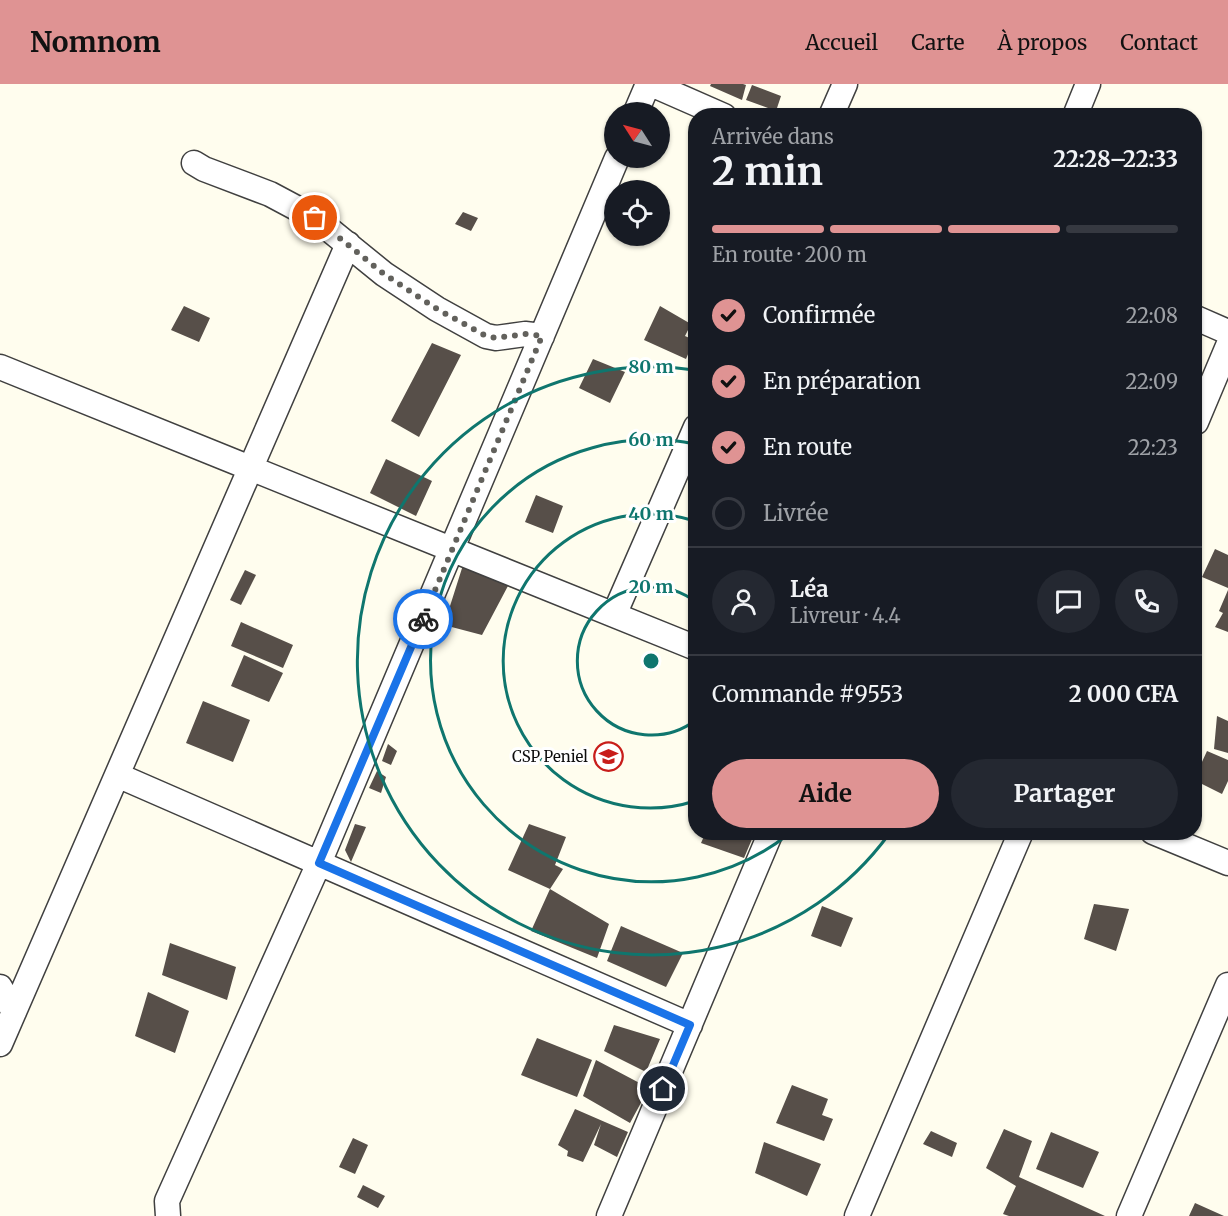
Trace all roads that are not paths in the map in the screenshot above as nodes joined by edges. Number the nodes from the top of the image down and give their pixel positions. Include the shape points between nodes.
1 (649, 84) edge
2 (845, 84) edge
3 (641, 102) edge
4 (705, 108) edge
5 (834, 108) edge
6 (194, 163) dead end
7 (613, 168) edge
8 (348, 244) junction
9 (1202, 321) edge
10 (1228, 332) edge
11 (542, 336) junction
12 (1228, 346) edge
13 (0, 367) edge
14 (1202, 408) edge
15 (688, 445) edge
16 (250, 468) junction
17 (452, 549) junction
18 (614, 615) junction
19 (688, 645) edge
20 (117, 775) junction
21 (768, 840) edge
22 (1017, 840) edge
23 (1172, 840) edge
24 (319, 863) junction
25 (1228, 863) edge
26 (1228, 985) edge
27 (0, 987) edge
28 (14, 1012) junction
29 (690, 1025) junction
30 (0, 1044) edge
31 (168, 1216) edge
32 (609, 1216) edge
33 (857, 1216) edge
34 (1129, 1216) edge

1 - 3 street
1 - 4 street
2 - 5 street
6 - 8 street via 290,204 322,222
7 - 11 street
8 - 11 street via 419,298 486,336
8 - 16 street
9 - 10 street
11 - 17 street
12 - 14 street
13 - 16 street
15 - 18 street
16 - 17 street
16 - 20 street
17 - 18 street
17 - 24 street
18 - 19 street
20 - 24 street
20 - 28 street
21 - 29 street
22 - 33 street
23 - 25 street
24 - 29 street
24 - 31 street via 167,1201
26 - 34 street
27 - 28 street
28 - 30 street
29 - 32 street

